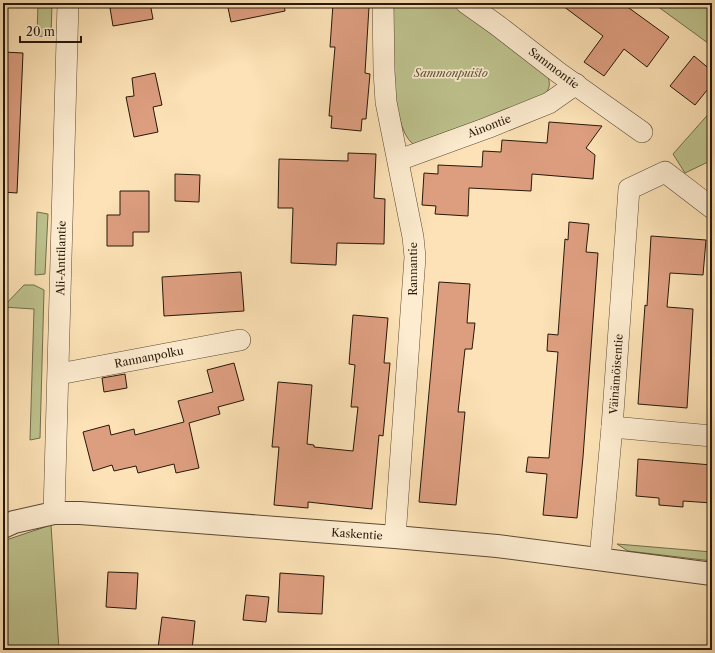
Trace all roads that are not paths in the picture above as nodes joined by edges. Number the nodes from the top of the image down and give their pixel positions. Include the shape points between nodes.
1 (68, 3) edge
2 (383, 3) edge
3 (466, 3) edge
4 (576, 84) junction
5 (642, 132) dead end
6 (399, 160) junction
7 (712, 208) edge
8 (240, 340) dead end
9 (59, 374) junction
10 (612, 427) junction
11 (712, 436) edge
12 (54, 513) junction
13 (3, 527) edge
14 (395, 537) junction
15 (600, 559) junction
16 (712, 574) edge

1 - 9 street, Ali-Anttilantie
2 - 6 street, Rannantie via 386,102
3 - 4 street, Sammontie
4 - 5 street, Sammontie
4 - 6 street, Ainontie via 549,103
6 - 14 street, Rannantie via 415,257
7 - 10 street, Väinämöisentie via 665,172 629,189
8 - 9 street, Rannanpolku
9 - 12 street, Ali-Anttilantie
10 - 11 street
10 - 15 street, Väinämöisentie
12 - 13 street, Kaskentie
12 - 14 street, Kaskentie
14 - 15 street, Kaskentie
15 - 16 street, Kaskentie

